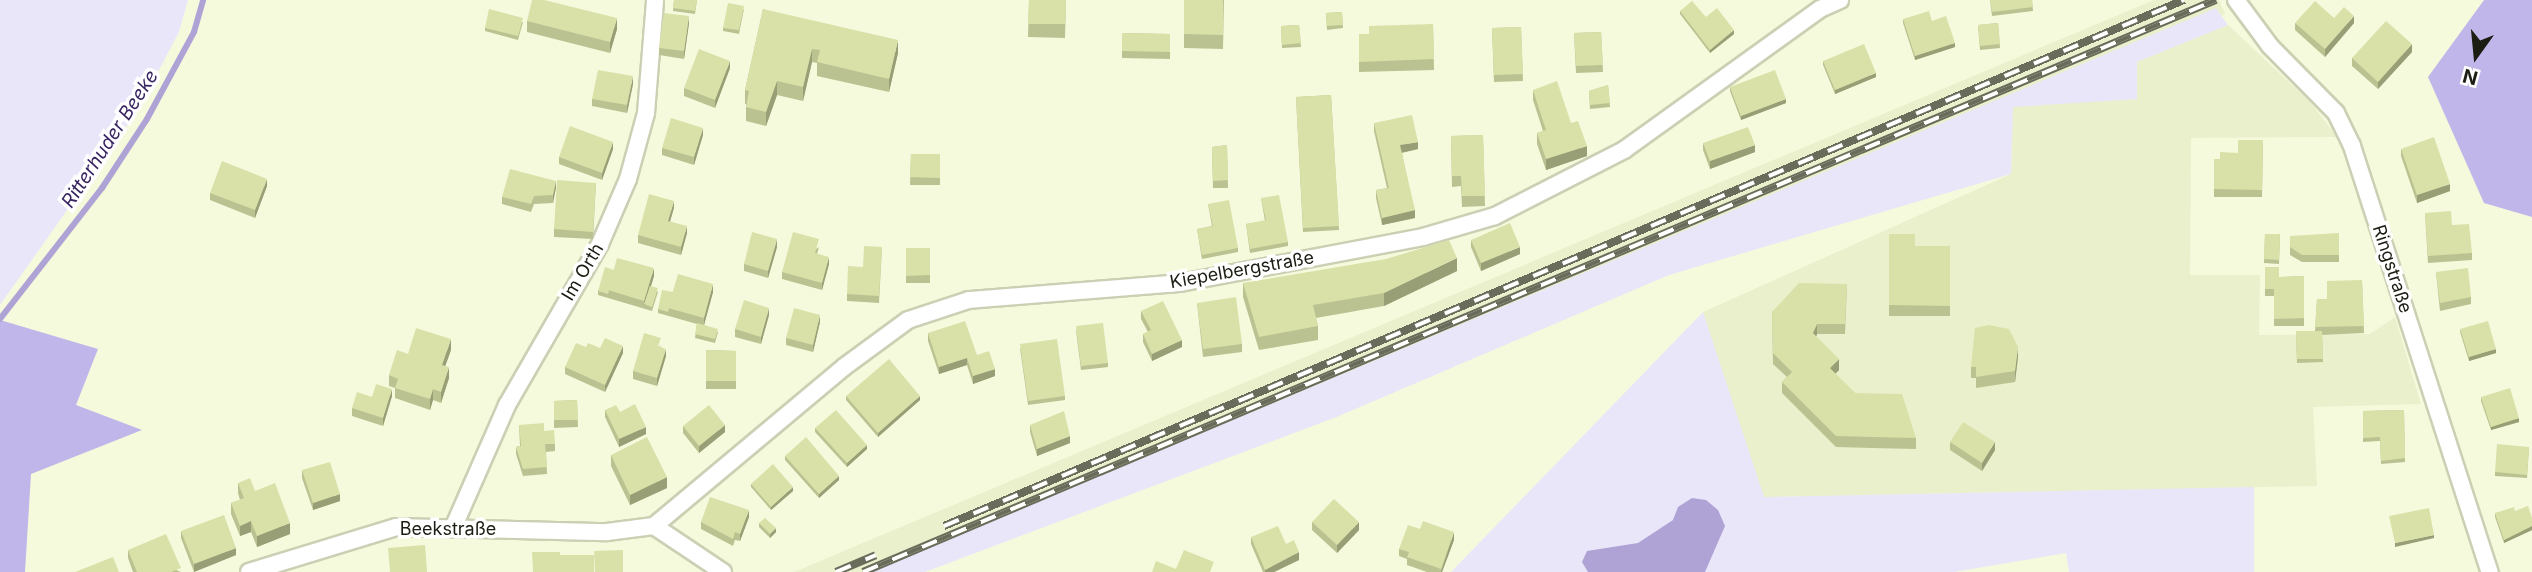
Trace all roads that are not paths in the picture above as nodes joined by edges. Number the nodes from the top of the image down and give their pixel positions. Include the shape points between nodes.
1 (655, 0) edge
2 (1840, 0) edge
3 (2236, 0) edge
4 (454, 526) junction
5 (654, 526) junction
6 (249, 572) edge
7 (723, 572) edge
8 (2490, 572) edge

1 - 4 street, Im Orth via 646,113 628,179 600,244 507,405
2 - 5 street, Kiepelbergstraße via 1820,9 1624,150 1495,216 1423,237 1180,283 969,300 908,320
3 - 8 street, Ringstraße via 2270,46 2336,113 2352,146
4 - 5 street, Beekstraße via 584,532
4 - 6 street, Beekstraße via 396,527
5 - 7 street

